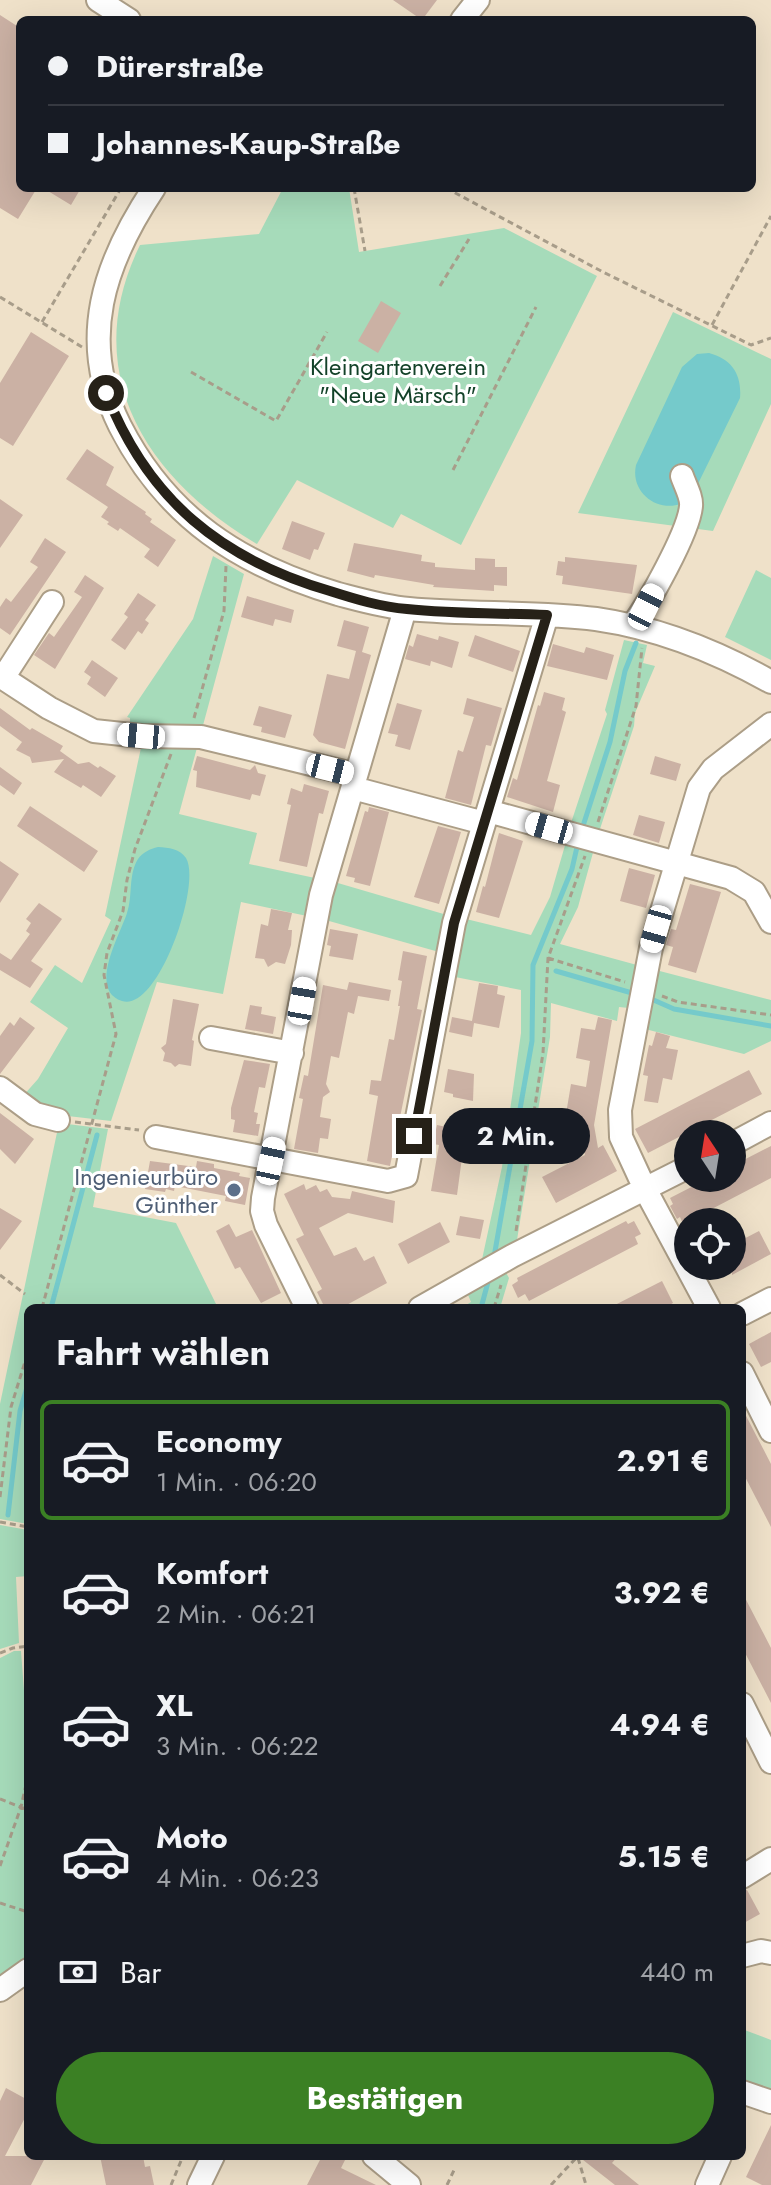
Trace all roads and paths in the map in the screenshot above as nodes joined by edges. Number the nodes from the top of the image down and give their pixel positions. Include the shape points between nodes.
1 (98, 0) edge
2 (478, 0) edge
3 (123, 16) edge
4 (465, 16) edge
5 (119, 192) edge
6 (152, 192) edge
7 (355, 192) edge
8 (453, 192) edge
9 (771, 216) edge
10 (469, 239) dead end
11 (365, 251) dead end
12 (440, 286) dead end
13 (0, 297) edge
14 (536, 307) dead end
15 (42, 322) junction
16 (712, 325) junction
17 (327, 332) dead end
18 (771, 338) edge
19 (98, 357) junction
20 (191, 372) dead end
21 (453, 470) dead end
22 (682, 476) dead end
23 (225, 546) junction
24 (52, 602) dead end
25 (405, 609) junction
26 (547, 615) junction
27 (640, 628) junction
28 (2, 677) edge
29 (771, 682) edge
30 (771, 724) edge
31 (182, 736) junction
32 (354, 782) junction
33 (486, 817) junction
34 (591, 840) junction
35 (676, 862) junction
36 (771, 922) edge
37 (211, 1038) dead end
38 (292, 1053) junction
39 (0, 1088) edge
40 (58, 1120) joint
41 (771, 1123) edge
42 (92, 1124) junction
43 (746, 1136) edge
44 (156, 1137) joint
45 (271, 1161) junction
46 (674, 1174) edge
47 (645, 1189) junction
48 (512, 1256) junction
49 (0, 1275) edge
50 (25, 1294) dead end
51 (771, 1299) edge
52 (43, 1304) edge
53 (305, 1304) edge
54 (427, 1304) edge
55 (707, 1304) edge
56 (746, 1312) edge
57 (24, 1365) edge
58 (746, 1381) edge
59 (771, 1431) edge
60 (0, 1497) edge
61 (0, 1522) edge
62 (24, 1526) edge
63 (24, 1647) edge
64 (0, 1653) edge
65 (746, 1712) edge
66 (771, 1762) edge
67 (24, 1794) edge
68 (0, 1799) edge
69 (21, 1807) junction
70 (24, 1808) edge
71 (771, 1859) edge
72 (0, 1866) edge
73 (746, 1875) edge
74 (0, 1903) edge
75 (24, 1911) edge
76 (771, 1953) edge
77 (746, 1955) edge
78 (24, 1973) edge
79 (0, 1990) edge
80 (746, 2093) edge
81 (771, 2102) edge
82 (181, 2160) edge
83 (211, 2160) edge
84 (379, 2160) edge
85 (574, 2160) edge
86 (579, 2160) edge
87 (718, 2160) edge
88 (455, 2168) dead end
89 (171, 2185) edge
90 (199, 2185) edge
91 (409, 2185) edge
92 (447, 2185) edge
93 (551, 2185) edge
94 (586, 2185) edge
95 (707, 2185) edge

1 - 3 street
2 - 4 street
5 - 15 path
6 - 19 street via 127,233 100,303
7 - 11 path
8 - 16 path
9 - 16 path
10 - 12 path
13 - 15 path
14 - 21 path
15 - 19 path
16 - 18 path via 751,345
17 - 20 path via 276,421
19 - 23 street via 106,393 133,452 196,524
22 - 27 street via 691,509
23 - 25 street via 297,581
23 - 31 path via 224,611
24 - 28 street
25 - 26 street
25 - 32 street
26 - 27 street
26 - 33 street
27 - 29 street via 727,657
27 - 34 path via 636,706
28 - 31 street via 94,731
30 - 35 street via 703,780
31 - 32 street
31 - 42 path via 149,808 107,953 104,975 116,1034
32 - 33 street
32 - 38 street via 321,895
33 - 34 street
33 - 45 street via 454,923 406,1176 388,1181
34 - 35 street
34 - 48 path via 548,958 543,1053
35 - 36 street via 743,883
35 - 47 street via 651,948 620,1110 621,1137
37 - 38 street
38 - 45 street
39 - 40 street via 35,1114
40 - 42 path
41 - 43 street
42 - 44 path via 146,1130
42 - 52 path
44 - 45 street
45 - 53 street via 262,1211
46 - 47 street
47 - 48 street
47 - 55 street
48 - 54 street
49 - 50 path
51 - 56 street
57 - 60 path via 11,1407
58 - 59 street
61 - 62 path
63 - 64 path
65 - 66 street
67 - 69 path
68 - 69 path
69 - 70 path
69 - 72 path
71 - 73 street
74 - 75 path
76 - 77 street
78 - 79 street
80 - 81 street
82 - 89 path
83 - 90 street
84 - 91 street
85 - 93 path
86 - 94 path
87 - 95 street
88 - 92 path

